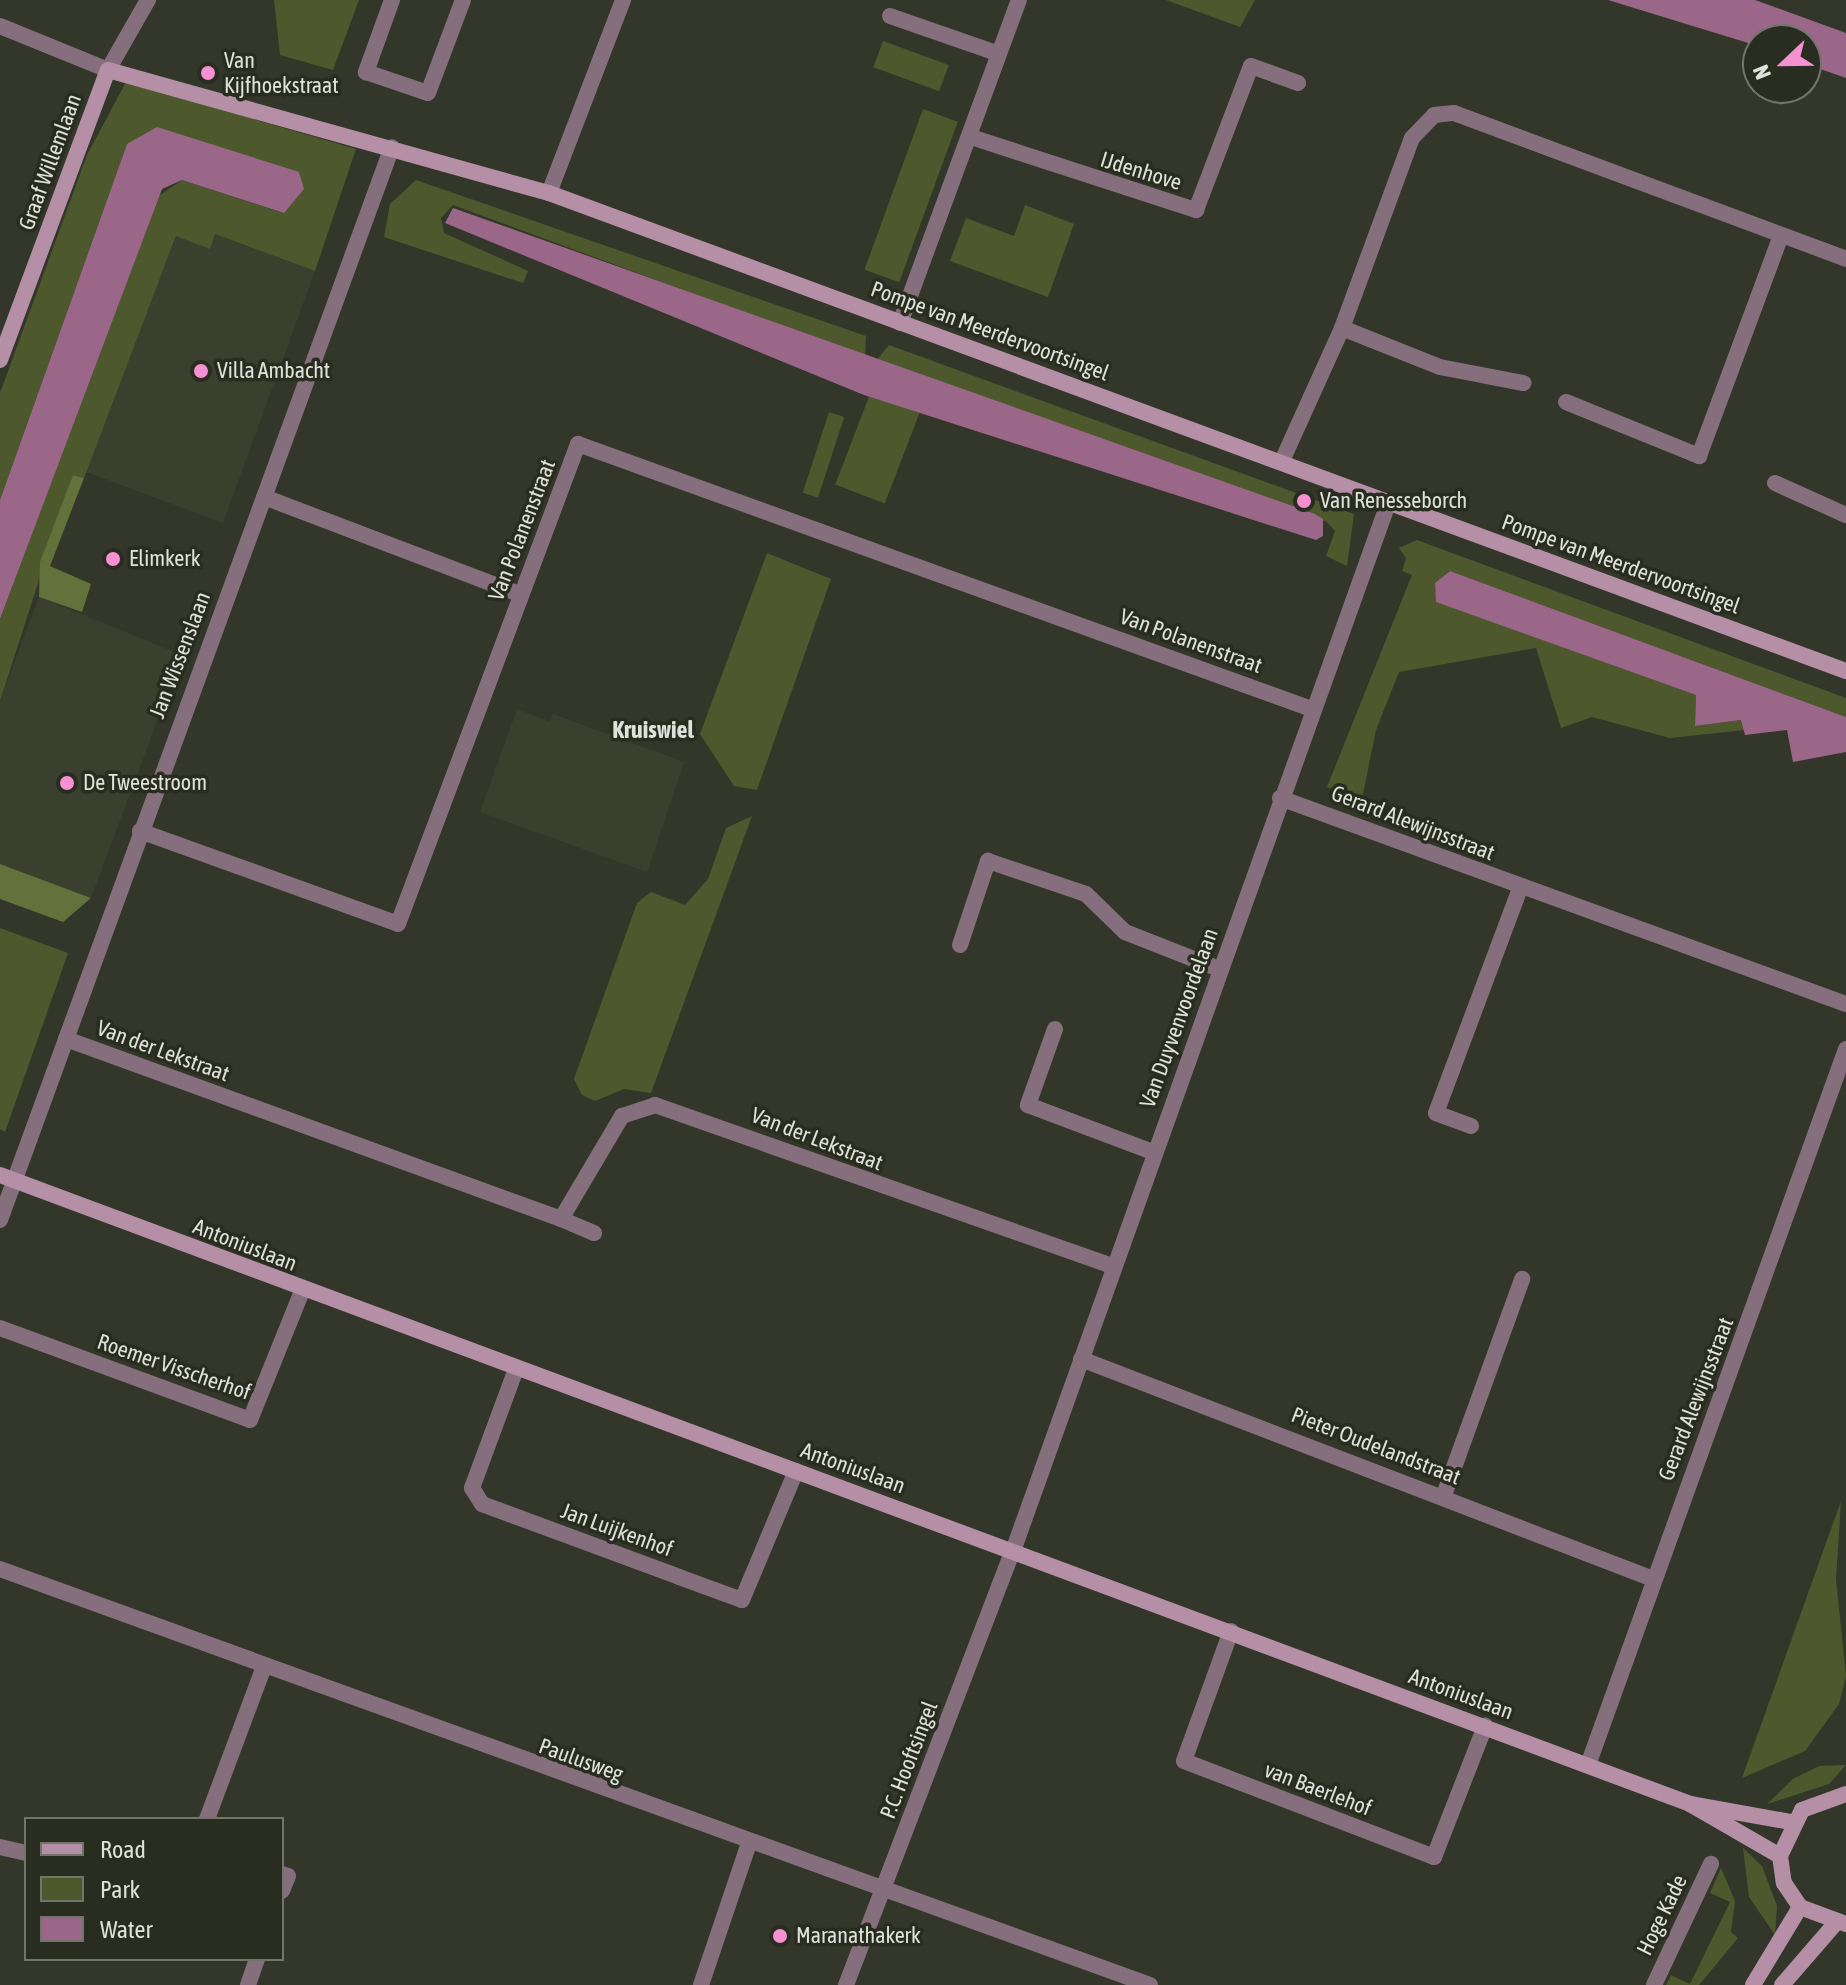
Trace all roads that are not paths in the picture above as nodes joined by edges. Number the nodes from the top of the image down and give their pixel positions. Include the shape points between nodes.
1 (148, 0) edge
2 (392, 0) edge
3 (463, 0) edge
4 (623, 0) edge
5 (1019, 0) edge
6 (890, 16) dead end
7 (0, 26) edge
8 (999, 54) junction
9 (108, 70) junction
10 (1298, 83) dead end
11 (971, 137) junction
12 (392, 147) junction
13 (549, 193) junction
14 (1781, 236) junction
15 (1846, 259) edge
16 (900, 323) junction
17 (1342, 328) junction
18 (0, 360) edge
19 (1523, 383) dead end
20 (1566, 402) dead end
21 (1282, 461) junction
22 (1775, 483) dead end
23 (264, 497) junction
24 (1389, 501) junction
25 (1846, 515) edge
26 (520, 594) junction
27 (1846, 671) edge
28 (1309, 708) junction
29 (1280, 798) junction
30 (140, 831) junction
31 (1520, 888) junction
32 (960, 945) dead end
33 (1219, 969) junction
34 (1846, 1004) edge
35 (1055, 1029) dead end
36 (66, 1039) junction
37 (1846, 1049) edge
38 (1471, 1126) dead end
39 (1153, 1152) junction
40 (6, 1178) edge
41 (561, 1219) junction
42 (0, 1220) edge
43 (594, 1233) dead end
44 (1110, 1265) junction
45 (1522, 1279) dead end
46 (302, 1291) junction
47 (0, 1328) edge
48 (1081, 1359) junction
49 (516, 1369) junction
50 (796, 1471) junction
51 (1444, 1495) junction
52 (1013, 1551) junction
53 (0, 1569) edge
54 (1653, 1579) junction
55 (1231, 1631) junction
56 (263, 1669) junction
57 (1485, 1726) junction
58 (1588, 1765) junction
59 (1846, 1794) edge
60 (1690, 1804) junction
61 (208, 1817) edge
62 (1791, 1822) junction
63 (749, 1843) junction
64 (0, 1847) edge
65 (24, 1853) edge
66 (1780, 1856) junction
67 (1711, 1864) dead end
68 (884, 1884) junction
69 (1800, 1907) junction
70 (1841, 1924) edge
71 (256, 1961) edge
72 (248, 1985) edge
73 (701, 1985) edge
74 (846, 1985) edge
75 (1150, 1985) edge
76 (1654, 1985) edge
77 (1753, 1985) edge
78 (1782, 1985) edge

1 - 9 street
2 - 3 street via 366,72 428,93
4 - 13 street
5 - 8 street
6 - 8 street
7 - 9 street
8 - 11 street
9 - 12 street, Pompe van Meerdervoortsingel
9 - 18 street, Graaf Willemlaan
10 - 11 street, IJdenhove via 1251,66 1196,210
11 - 16 street
12 - 13 street, Pompe van Meerdervoortsingel
12 - 23 street, Jan Wissenslaan
13 - 16 street, Pompe van Meerdervoortsingel
14 - 15 street
14 - 17 street via 1444,112 1423,121 1412,138
14 - 20 street via 1699,456
16 - 21 street, Pompe van Meerdervoortsingel
17 - 19 street via 1440,367
17 - 21 street
21 - 24 street, Pompe van Meerdervoortsingel
22 - 25 street
23 - 26 street
23 - 30 street, Jan Wissenslaan
24 - 27 street, Pompe van Meerdervoortsingel
24 - 28 street, Van Duyvenvoordelaan
26 - 28 street, Van Polanenstraat via 578,444
26 - 30 street, Van Polanenstraat via 398,924
28 - 29 street, Van Duyvenvoordelaan
29 - 31 street, Gerard Alewijnsstraat
29 - 33 street, Van Duyvenvoordelaan
30 - 36 street, Jan Wissenslaan
31 - 34 street, Gerard Alewijnsstraat
31 - 38 street via 1436,1113
32 - 33 street via 988,861 1086,894 1125,932
33 - 39 street, Van Duyvenvoordelaan
35 - 39 street via 1028,1105
36 - 40 street, Jan Wissenslaan
36 - 41 street, Van der Lekstraat
37 - 54 street, Gerard Alewijnsstraat
39 - 44 street, Van Duyvenvoordelaan
40 - 42 street
40 - 46 street, Antoniuslaan
41 - 43 street, Van der Lekstraat
41 - 44 street, Van der Lekstraat via 622,1116 655,1105
44 - 48 street, Van Duyvenvoordelaan
45 - 51 street
46 - 47 street, Roemer Visscherhof via 250,1420
46 - 49 street, Antoniuslaan
48 - 51 street, Pieter Oudelandstraat
48 - 52 street, Van Duyvenvoordelaan
49 - 50 street, Antoniuslaan
49 - 50 street, Jan Luijkenhof via 472,1488 482,1504 742,1600
50 - 52 street, Antoniuslaan
51 - 54 street, Pieter Oudelandstraat
52 - 55 street, Antoniuslaan
52 - 68 street, P.C. Hooftsingel
53 - 56 street, Paulusweg
54 - 58 street, Gerard Alewijnsstraat
55 - 57 street, Antoniuslaan
55 - 57 street, van Baerlehof via 1184,1761 1434,1857
56 - 61 street
56 - 63 street, Paulusweg
57 - 58 street, Antoniuslaan
58 - 60 street, Antoniuslaan
59 - 62 street via 1816,1800
60 - 62 street, Antoniuslaan
60 - 66 street, Antoniuslaan
62 - 66 street
63 - 68 street, Paulusweg
63 - 73 street
64 - 65 street
66 - 69 street via 1784,1883
67 - 76 street, Hoge Kade
68 - 74 street, P.C. Hooftsingel
68 - 75 street, Paulusweg
69 - 70 street
69 - 77 street
70 - 78 street
71 - 72 street

